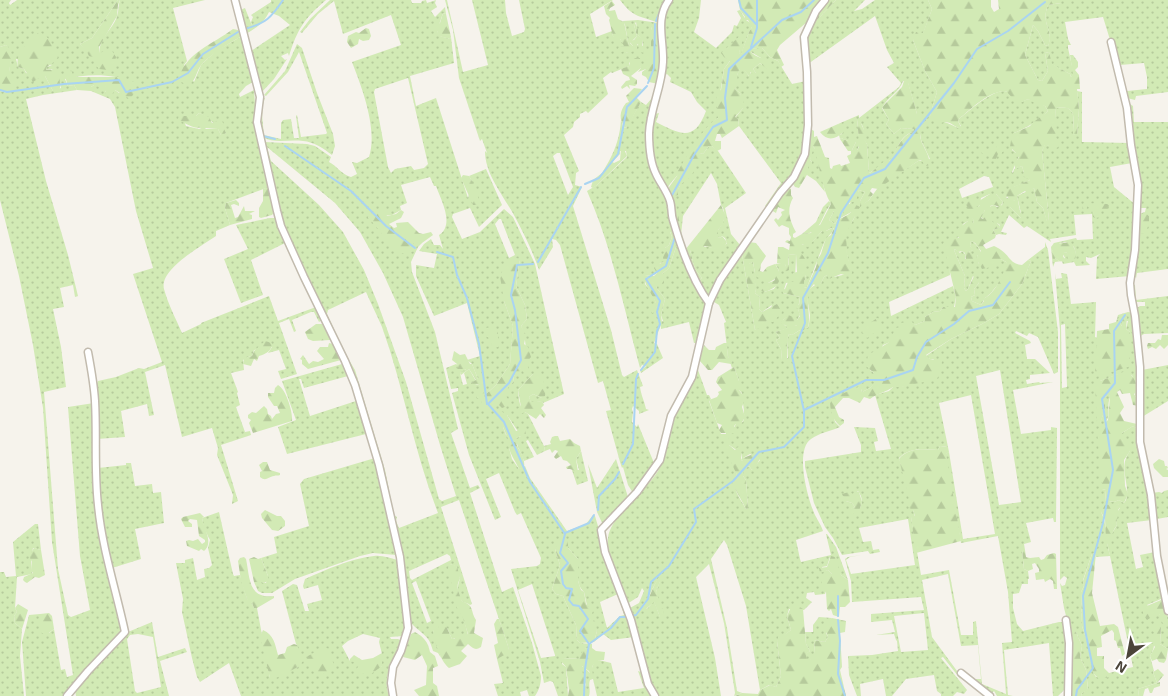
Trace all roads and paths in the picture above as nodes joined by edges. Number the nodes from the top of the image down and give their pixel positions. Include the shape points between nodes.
1 (235, 0) edge
2 (669, 0) edge
3 (825, 0) edge
4 (1111, 42) dead end
5 (709, 303) junction
6 (88, 352) dead end
7 (1168, 611) edge
8 (1066, 620) dead end
9 (961, 672) dead end
10 (67, 696) edge
11 (393, 696) edge
12 (655, 696) edge
13 (990, 696) edge
14 (1068, 696) edge

1 - 11 street via 260,97 257,122 281,226 354,384 379,465 400,557 408,628 394,667
2 - 5 street via 660,19 663,65 650,121 651,156 655,173 670,202 680,243
3 - 5 street via 804,37 808,72 805,154 794,177 720,280
4 - 7 street via 1127,108 1138,185 1130,295 1140,367 1140,442
5 - 12 street via 692,377 671,416 660,460 637,492 601,530 632,620 648,684
6 - 10 street via 96,403 96,476 102,536 125,632
8 - 14 street
9 - 13 street

